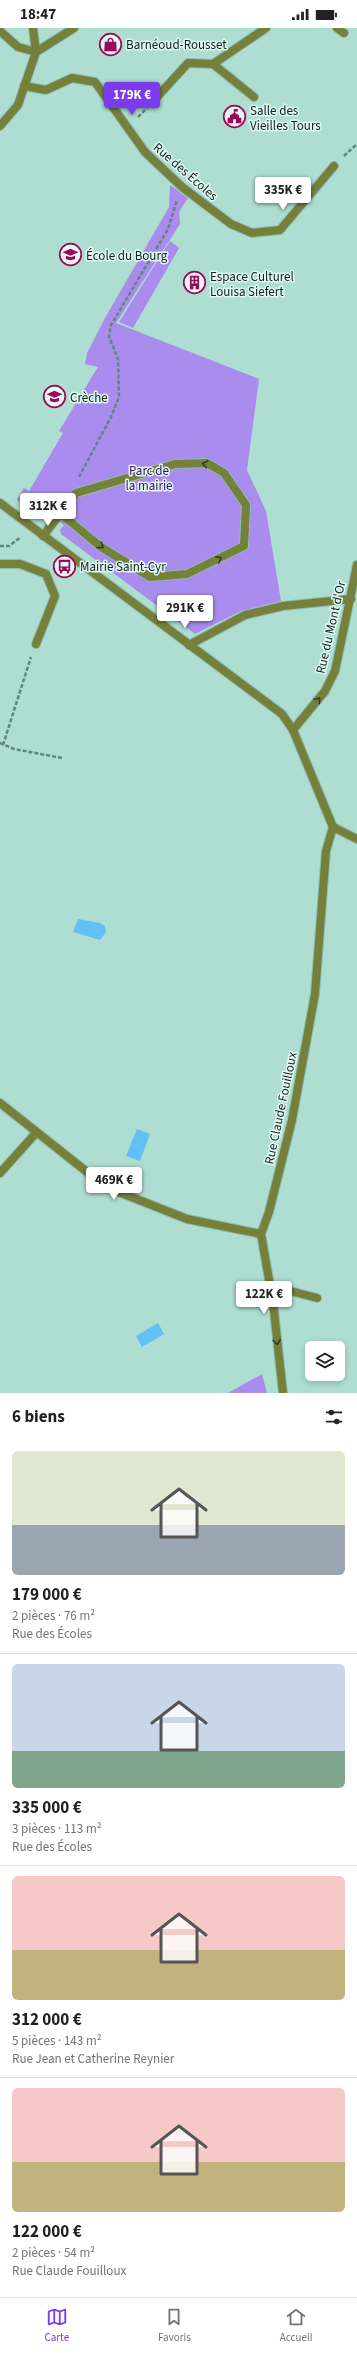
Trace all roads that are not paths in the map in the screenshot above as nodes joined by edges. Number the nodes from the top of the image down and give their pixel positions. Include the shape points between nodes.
1 (33, 28) edge
2 (74, 28) edge
3 (266, 28) edge
4 (337, 28) edge
5 (0, 31) edge
6 (344, 33) dead end
7 (36, 52) junction
8 (213, 64) junction
9 (24, 86) junction
10 (254, 97) dead end
11 (156, 98) dead end
12 (0, 126) edge
13 (334, 166) dead end
14 (0, 503) edge
15 (60, 513) junction
16 (43, 536) junction
17 (0, 564) edge
18 (357, 565) edge
19 (350, 599) junction
20 (36, 644) road end
21 (189, 645) junction
22 (293, 730) junction
23 (333, 827) junction
24 (357, 839) edge
25 (0, 1103) edge
26 (36, 1133) junction
27 (0, 1173) edge
28 (260, 1234) junction
29 (270, 1290) junction
30 (317, 1298) dead end
31 (283, 1393) edge

1 - 7 street
2 - 7 street
3 - 8 street
4 - 6 street
5 - 7 street via 18,47
7 - 9 street
8 - 10 street
8 - 11 street via 188,63
9 - 12 street via 18,105
9 - 13 street, Rue des Écoles via 46,90 72,78 95,82 145,152 182,186 231,224 252,233 280,230
14 - 16 street
15 -> 15 street via 102,547 150,577 187,574 244,546 246,505 224,473 207,463 175,464 76,493
15 - 16 street
16 - 21 street
17 - 20 street via 20,564 46,574 55,596
18 - 19 street, Rue du Mont d'Or
19 - 21 street via 283,606 245,615
22 -> 19 street, Rue du Mont d'Or via 325,691 335,671
21 - 22 street via 282,714
22 - 23 street
23 - 24 street
23 - 28 street, Rue Claude Fouilloux via 326,851 315,994 292,1120 269,1212
25 - 26 street
26 - 27 street
26 - 28 street via 106,1187 187,1219
28 - 29 street
29 - 30 street via 279,1288
29 -> 31 street

